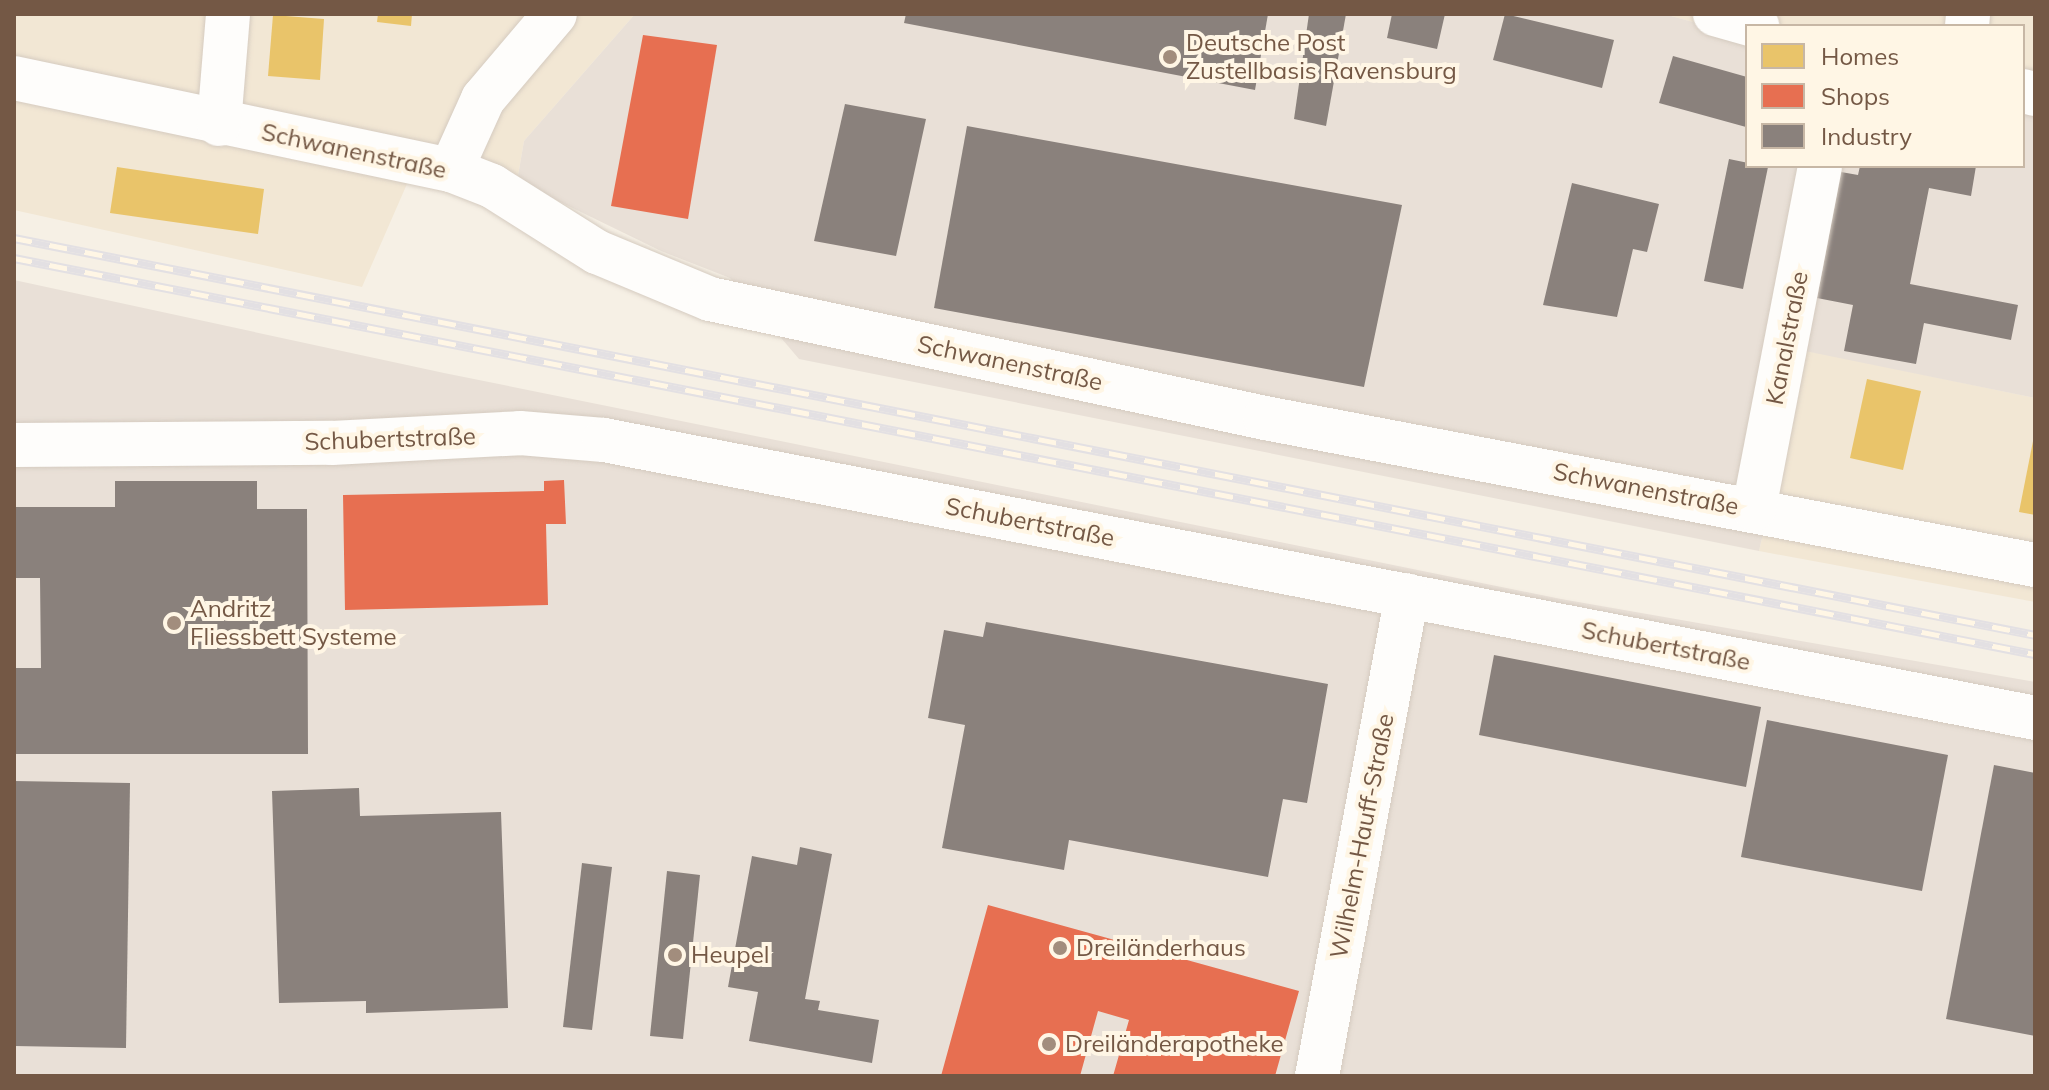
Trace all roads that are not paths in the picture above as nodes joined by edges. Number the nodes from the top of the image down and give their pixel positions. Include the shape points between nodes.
1 (228, 14) edge
2 (555, 14) edge
3 (1715, 14) edge
4 (1750, 24) edge
5 (14, 78) edge
6 (219, 124) junction
7 (1820, 168) edge
8 (451, 170) junction
9 (14, 445) edge
10 (1754, 509) junction
11 (2035, 565) edge
12 (1407, 595) junction
13 (2035, 718) edge
14 (1317, 1076) edge

1 - 6 street
2 - 8 street via 483,99
3 - 4 street
5 - 6 street, Schwanenstraße
6 - 8 street, Schwanenstraße
7 - 10 street, Kanalstraße
8 - 10 street, Schwanenstraße via 492,186 597,252 710,299 1265,418
9 - 12 street, Schubertstraße via 332,443 520,433 604,440
10 - 11 street, Schwanenstraße
12 - 13 street, Schubertstraße
12 - 14 street, Wilhelm-Hauff-Straße

